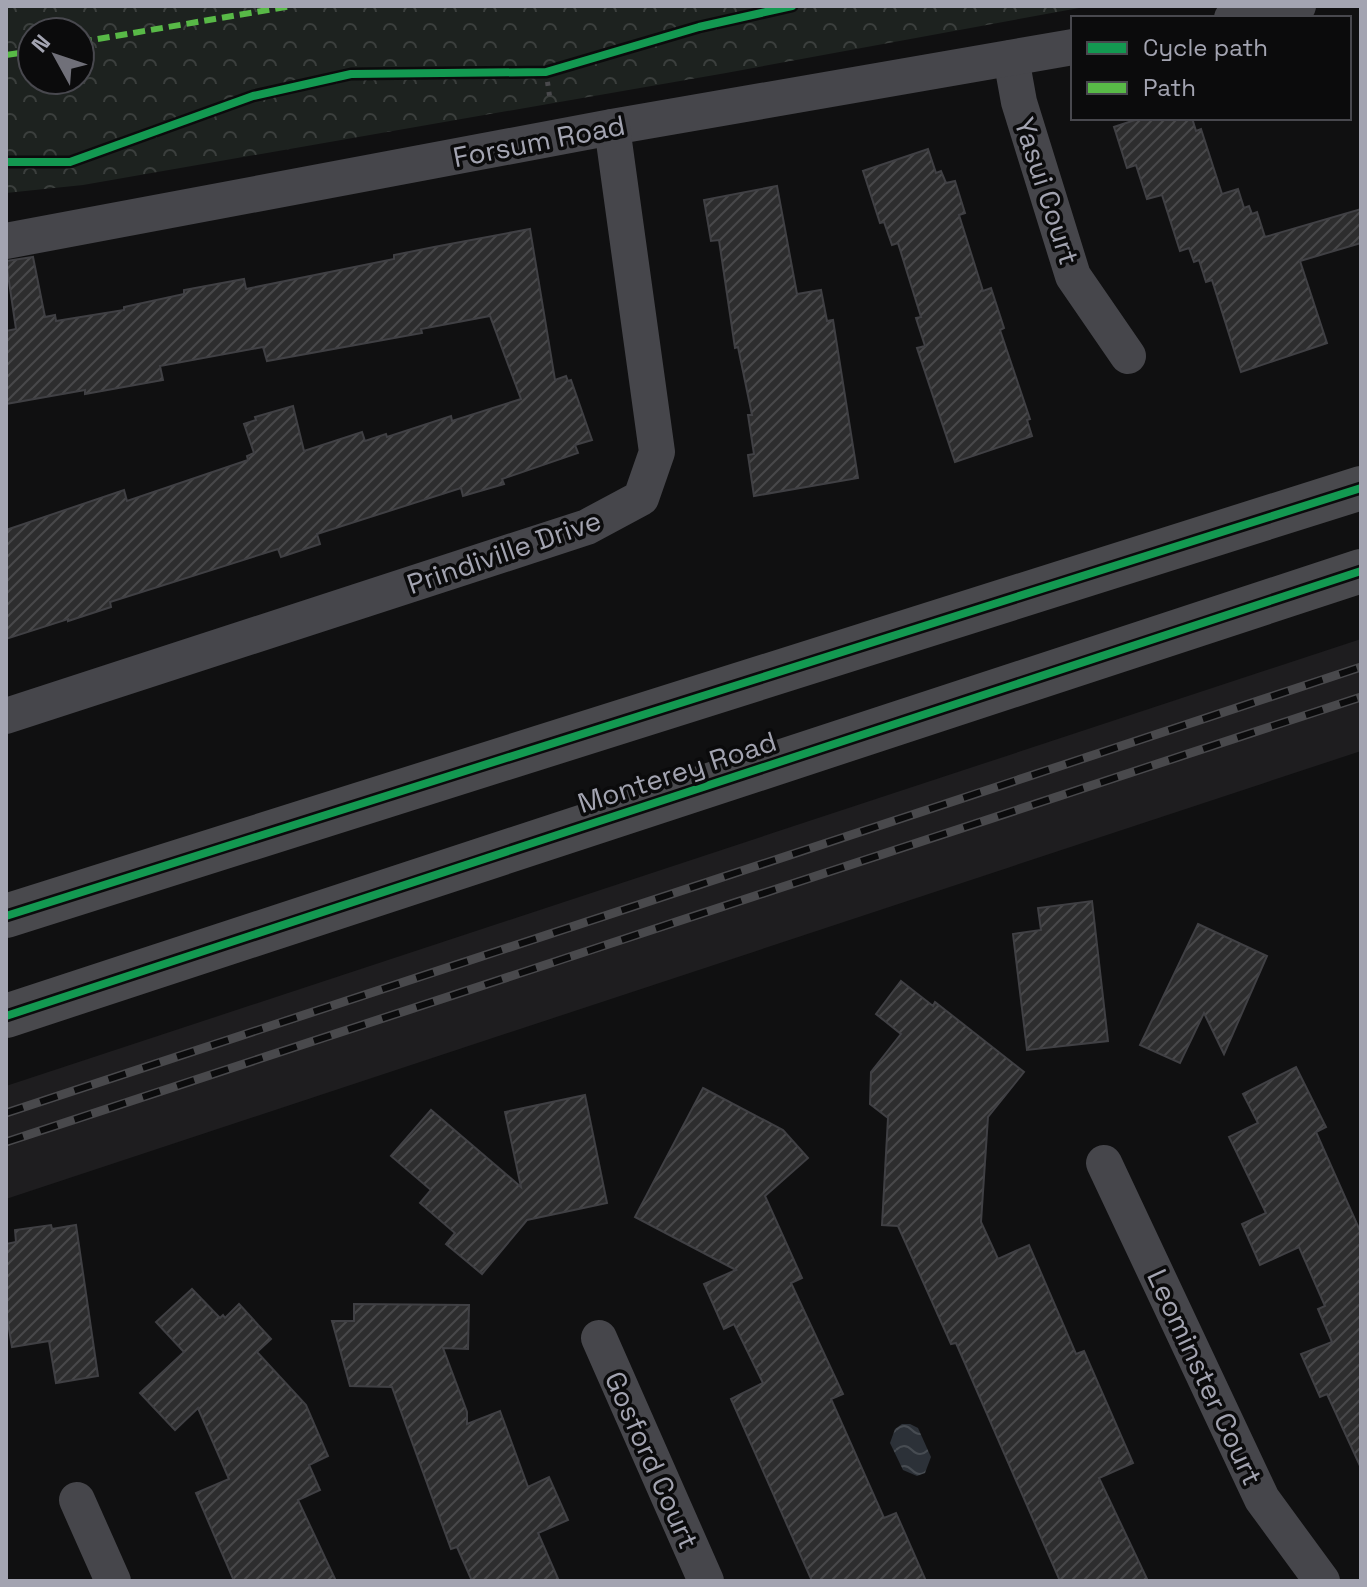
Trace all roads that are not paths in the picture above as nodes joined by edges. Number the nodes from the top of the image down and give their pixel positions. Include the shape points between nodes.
1 (1298, 6) edge
2 (1243, 16) edge
3 (1071, 47) edge
4 (1011, 58) junction
5 (612, 127) junction
6 (6, 241) edge
7 (1128, 356) dead end
8 (1361, 488) edge
9 (1361, 571) edge
10 (6, 716) edge
11 (6, 916) edge
12 (6, 1016) edge
13 (1104, 1163) dead end
14 (599, 1338) dead end
15 (77, 1500) dead end
16 (113, 1581) edge
17 (706, 1581) edge
18 (1322, 1581) edge

1 - 2 street
3 - 4 street, Forsum Road
4 - 5 street, Forsum Road
4 - 7 street, Yasui Court via 1019,102 1073,276
5 - 6 street, Forsum Road
5 - 10 street, Prindiville Drive via 657,452 641,498 587,527
8 - 11 main road
9 - 12 main road, Monterey Road
13 - 18 street, Leominster Court via 1262,1499
14 - 17 street, Gosford Court
15 - 16 street

